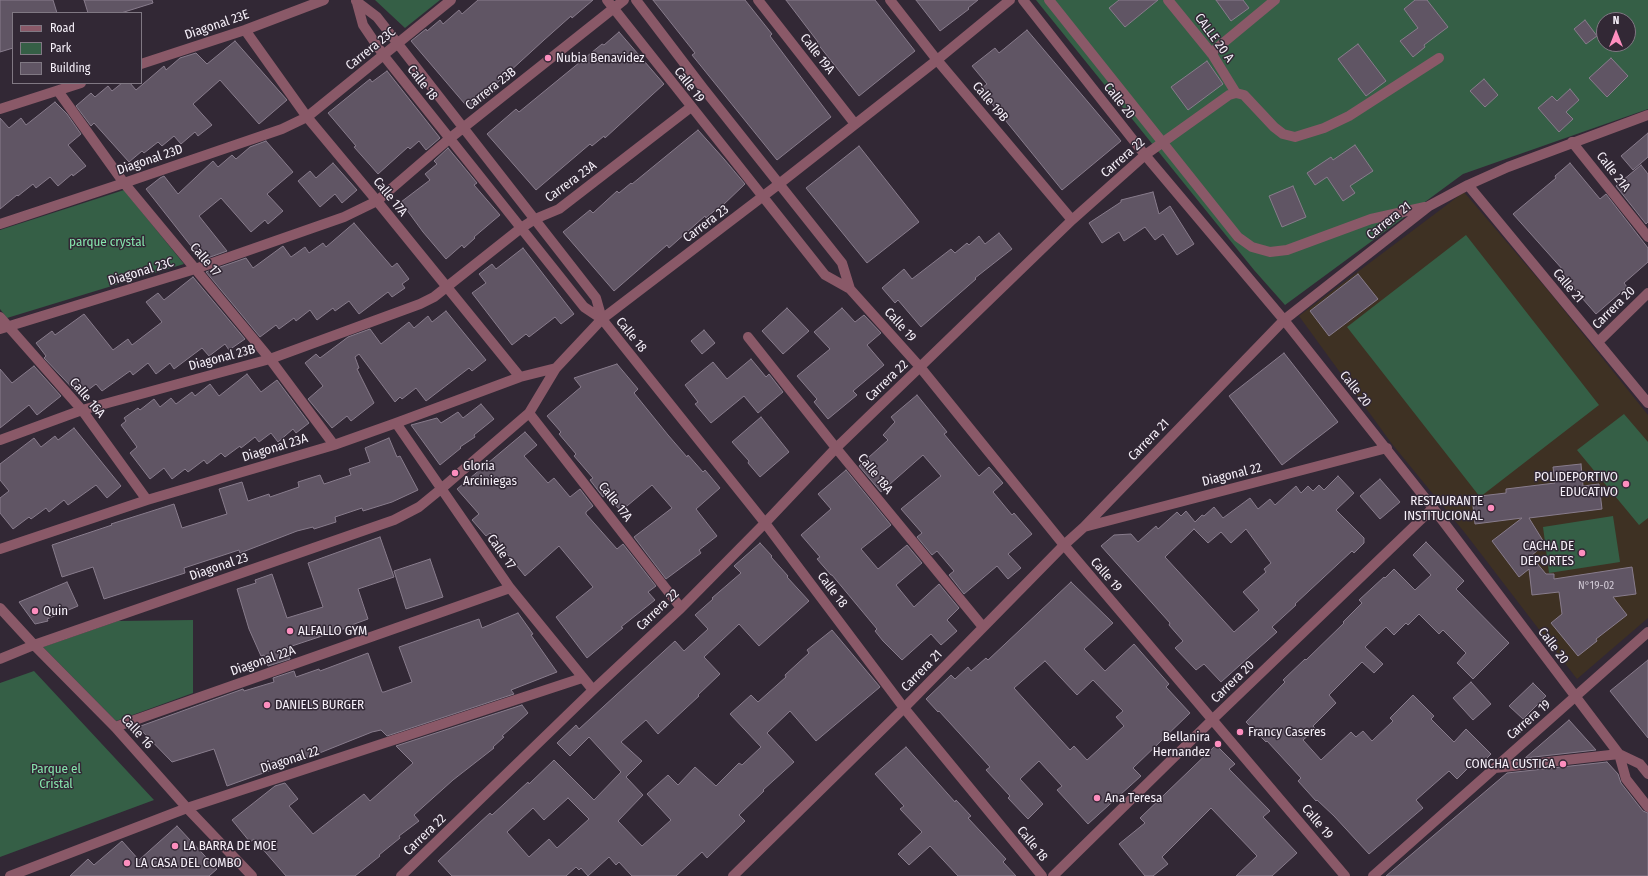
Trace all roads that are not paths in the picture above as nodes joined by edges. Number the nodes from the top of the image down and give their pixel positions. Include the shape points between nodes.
1 (324, 0) edge
2 (451, 0) edge
3 (606, 0) edge
4 (624, 0) edge
5 (636, 0) edge
6 (758, 0) edge
7 (890, 0) edge
8 (1010, 0) edge
9 (1023, 0) edge
10 (1049, 0) edge
11 (1168, 0) edge
12 (1275, 0) edge
13 (356, 2) edge
14 (613, 9) junction
15 (245, 30) junction
16 (398, 44) junction
17 (1211, 53) junction
18 (384, 56) junction
19 (1439, 58) dead end
20 (937, 60) junction
21 (142, 64) edge
22 (79, 84) edge
23 (58, 91) junction
24 (1236, 94) junction
25 (690, 107) junction
26 (0, 109) edge
27 (1648, 115) edge
28 (307, 117) junction
29 (855, 124) junction
30 (463, 128) junction
31 (449, 139) junction
32 (1162, 142) junction
33 (1572, 142) junction
34 (1145, 155) junction
35 (124, 183) junction
36 (779, 184) junction
37 (1468, 185) junction
38 (763, 196) junction
39 (377, 201) junction
40 (1429, 206) junction
41 (535, 219) junction
42 (1072, 220) junction
43 (0, 224) edge
44 (521, 228) junction
45 (1648, 237) edge
46 (194, 268) junction
47 (446, 288) junction
48 (850, 289) junction
49 (1648, 293) edge
50 (0, 317) edge
51 (602, 319) junction
52 (1284, 320) junction
53 (4, 328) edge
54 (748, 337) dead end
55 (1598, 342) junction
56 (270, 359) junction
57 (920, 367) junction
58 (556, 368) junction
59 (520, 377) junction
60 (1644, 391) edge
61 (1648, 403) edge
62 (82, 410) junction
63 (529, 413) junction
64 (396, 423) junction
65 (0, 440) edge
66 (334, 445) junction
67 (836, 448) junction
68 (1387, 448) junction
69 (441, 490) junction
70 (147, 500) junction
71 (1433, 508) junction
72 (765, 523) junction
73 (1084, 527) junction
74 (1064, 545) junction
75 (0, 549) edge
76 (510, 588) junction
77 (0, 608) edge
78 (681, 608) junction
79 (983, 626) junction
80 (1648, 632) edge
81 (34, 645) junction
82 (0, 659) edge
83 (582, 678) junction
84 (593, 690) junction
85 (1576, 697) junction
86 (904, 708) junction
87 (1213, 719) junction
88 (115, 727) junction
89 (1619, 754) junction
90 (1494, 768) junction
91 (1648, 774) edge
92 (1648, 807) edge
93 (186, 808) junction
94 (10, 876) edge
95 (252, 876) edge
96 (402, 876) edge
97 (733, 876) edge
98 (1042, 876) edge
99 (1053, 876) edge
100 (1345, 876) edge
101 (1374, 876) edge

1 - 15 street, Diagonal 23E
2 - 16 street, Carrera 23C
3 - 14 street, Calle 19
4 - 14 street, Carrera 23B
5 - 36 street, Calle 19
6 - 29 street, Calle 19A
7 - 20 street, Calle 19B
8 - 20 street, Carrera 23
9 - 34 street, Calle 20
10 - 32 street
11 - 17 street, CALLE 20 A
12 - 17 street
13 - 16 street, Calle 18 via 377,18
13 - 18 street, Calle 18 via 363,25
14 - 25 street, Calle 19
14 - 30 street, Carrera 23B
15 - 21 street, Diagonal 23E
15 - 28 street, Calle 17A
16 - 18 street, Carrera 23C
16 - 30 street, Calle 18
17 - 24 street, CALLE 20 A
18 - 28 street, Carrera 23C
18 - 31 street, Calle 18
19 - 24 street via 1349,116 1324,128 1295,137 1284,134 1274,127 1244,96
20 - 29 street, Carrera 23
20 - 42 street, Calle 19B
22 - 23 street
23 - 26 street
23 - 35 street, Calle 17
24 - 32 street, Carrera 22 via 1229,95
25 - 38 street, Calle 19
25 - 41 street, Carrera 23A via 559,209
27 - 33 street, Carrera 21
28 - 35 street, Diagonal 23D via 282,129
28 - 39 street, Calle 17A
29 - 36 street, Carrera 23
30 - 31 street, Carrera 23B
30 - 41 street, Calle 18
31 - 39 street, Carrera 23B
31 - 44 street, Calle 18
32 - 34 street, Carrera 22
32 - 40 street via 1238,237 1252,247 1270,252 1288,250 1371,219
33 - 37 street, Carrera 21
33 - 45 street, Calle 21A
34 - 42 street, Carrera 22
34 - 52 street, Calle 20
35 - 43 street, Diagonal 23D
35 - 46 street, Calle 17
36 - 38 street, Carrera 23
36 - 48 street, Calle 19 via 842,263
37 - 40 street, Carrera 21
37 - 55 street, Calle 21
38 - 48 street, Calle 19 via 825,275
38 - 51 street, Carrera 23
39 - 46 street, Diagonal 23C via 344,217
39 - 47 street, Calle 17A
40 - 52 street, Carrera 21
41 - 44 street, Carrera 23A
41 - 51 street, Calle 18 via 596,298
42 - 57 street, Carrera 22
44 - 47 street, Carrera 23A
44 - 51 street, Calle 18 via 584,307
46 - 53 street, Diagonal 23C
46 - 56 street, Calle 17
47 - 56 street, Diagonal 23B via 420,304
47 - 59 street, Calle 17A
48 - 57 street, Calle 19
49 - 55 street, Carrera 20
50 - 53 street, Calle 16A
51 - 58 street, Carrera 23
51 - 72 street, Calle 18
52 - 68 street, Calle 20
52 - 73 street, Carrera 21
53 - 62 street, Calle 16A
54 - 67 street, Calle 18A
55 - 60 street, Calle 21
56 - 62 street, Diagonal 23B
56 - 66 street, Calle 17
57 - 67 street, Carrera 22
57 - 74 street, Calle 19
58 - 59 street, Diagonal 23A
58 - 63 street, Carrera 23
59 - 64 street, Diagonal 23A
60 - 61 street, Calle 21
62 - 65 street, Diagonal 23B
62 - 70 street, Calle 16A
63 - 69 street, Carrera 23
63 - 78 street, Calle 17A
64 - 66 street, Diagonal 23A
64 - 69 street, Calle 17
66 - 70 street, Diagonal 23A
67 - 72 street, Carrera 22
67 - 79 street, Calle 18A
68 - 71 street, Calle 20
68 - 73 street, Diagonal 22
69 - 76 street, Calle 17
69 - 81 street, Diagonal 23 via 419,507 394,520
70 - 75 street, Diagonal 23A
71 - 85 street, Calle 20
71 - 87 street, Carrera 20
72 - 78 street, Carrera 22
72 - 86 street, Calle 18
73 - 74 street, Carrera 21
74 - 79 street, Carrera 21
74 - 87 street, Calle 19
76 - 83 street, Calle 17
76 - 88 street, Diagonal 22A
77 - 81 street, Calle 16
78 - 84 street, Carrera 22
79 - 86 street, Carrera 21
80 - 85 street, Carrera 19
81 - 82 street, Diagonal 23
81 - 88 street, Calle 16
83 - 84 street, Calle 17
83 - 93 street, Diagonal 22
84 - 96 street, Carrera 22
85 - 89 street, Calle 20
85 - 90 street, Carrera 19
86 - 97 street, Carrera 21
86 - 98 street, Calle 18
87 - 99 street, Carrera 20
87 - 100 street, Calle 19
88 - 93 street, Calle 16
89 - 90 street
89 - 91 street via 1640,764
89 - 92 street, Calle 20 via 1626,779
90 - 101 street, Carrera 19
93 - 94 street, Diagonal 22
93 - 95 street, Calle 16

